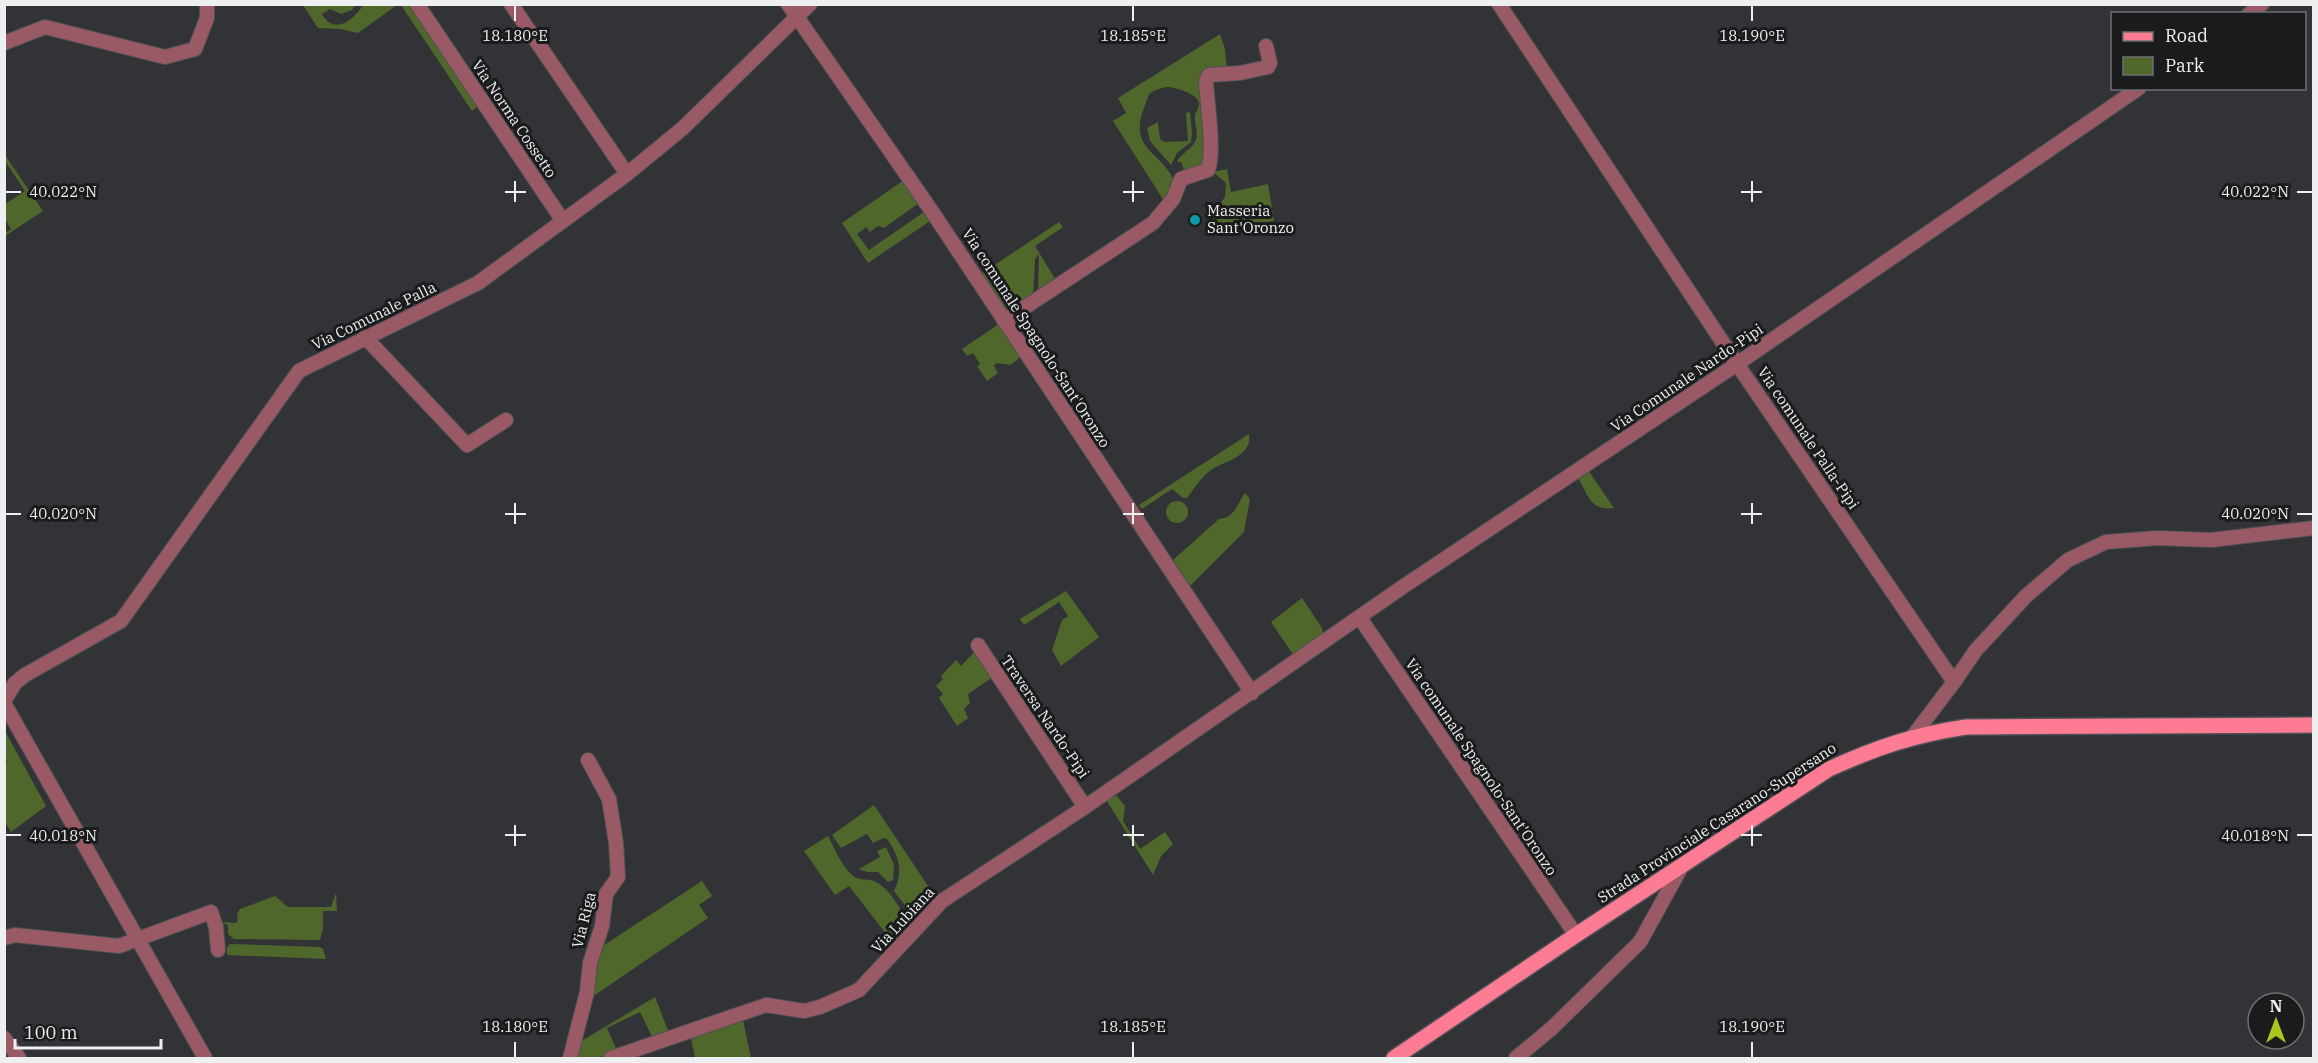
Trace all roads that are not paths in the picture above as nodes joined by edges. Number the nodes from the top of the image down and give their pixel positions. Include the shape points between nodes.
1 (207, 4) edge
2 (417, 4) edge
3 (511, 4) edge
4 (789, 4) edge
5 (810, 4) edge
6 (1499, 4) edge
7 (796, 17) junction
8 (4, 42) edge
9 (1266, 46) dead end
10 (2136, 90) edge
11 (627, 174) junction
12 (563, 221) junction
13 (1004, 321) junction
14 (365, 337) junction
15 (1737, 364) junction
16 (506, 420) dead end
17 (2313, 528) edge
18 (1360, 618) junction
19 (978, 645) dead end
20 (1954, 682) junction
21 (1252, 693) junction
22 (4, 702) edge
23 (2313, 725) edge
24 (1913, 736) junction
25 (588, 760) dead end
26 (1085, 807) junction
27 (1682, 866) junction
28 (1576, 935) junction
29 (4, 938) edge
30 (138, 940) junction
31 (218, 950) dead end
32 (206, 1059) edge
33 (570, 1059) edge
34 (611, 1059) edge
35 (1394, 1059) edge
36 (1516, 1059) edge

1 - 8 street via 207,18 195,49 165,57 45,27
2 - 12 street, Via Norma Cossetto
3 - 11 street
4 - 7 street, Via comunale Spagnolo-Sant'Oronzo
5 - 7 street, Via Comunale Palla
6 - 15 street, Via comunale Palla-Pipi
7 - 11 street, Via Comunale Palla via 683,128
7 - 13 street, Via comunale Spagnolo-Sant'Oronzo
9 - 13 street via 1268,67 1209,75 1206,81 1208,170 1182,179 1173,199 1153,223
10 - 15 street, Via Comunale Nardo-Pipi
11 - 12 street, Via Comunale Palla
12 - 14 street, Via Comunale Palla via 478,283
13 - 21 street, Via comunale Spagnolo-Sant'Oronzo
14 - 16 street via 467,445
14 - 22 street, Via Comunale Palla via 299,371 121,621 25,675
15 - 18 street, Via Comunale Nardo-Pipi
15 - 20 street, Via comunale Palla-Pipi
17 - 20 street via 2211,540 2157,538 2106,542 2068,560 2026,596 1976,650
18 - 21 street, Via Comunale Nardo-Pipi
18 - 28 street, Via comunale Spagnolo-Sant'Oronzo
19 - 26 street, Traversa Nardo-Pipi
20 - 24 street
21 - 26 street, Via Lubiana
22 - 30 street
23 - 24 main road, Strada Provinciale Casarano-Supersano via 1966,727
24 - 27 main road, Strada Provinciale Casarano-Supersano via 1829,769
25 - 33 street, Via Riga via 609,799 618,877 606,894
26 - 34 street, Via Lubiana via 942,901 859,990 804,1011 766,1005
27 - 28 main road, Strada Provinciale Casarano-Supersano
27 - 36 street via 1640,942
28 - 35 main road, Strada Provinciale Casarano-Supersano
29 - 30 street via 15,935 119,946
30 - 31 street via 212,912
30 - 32 street

